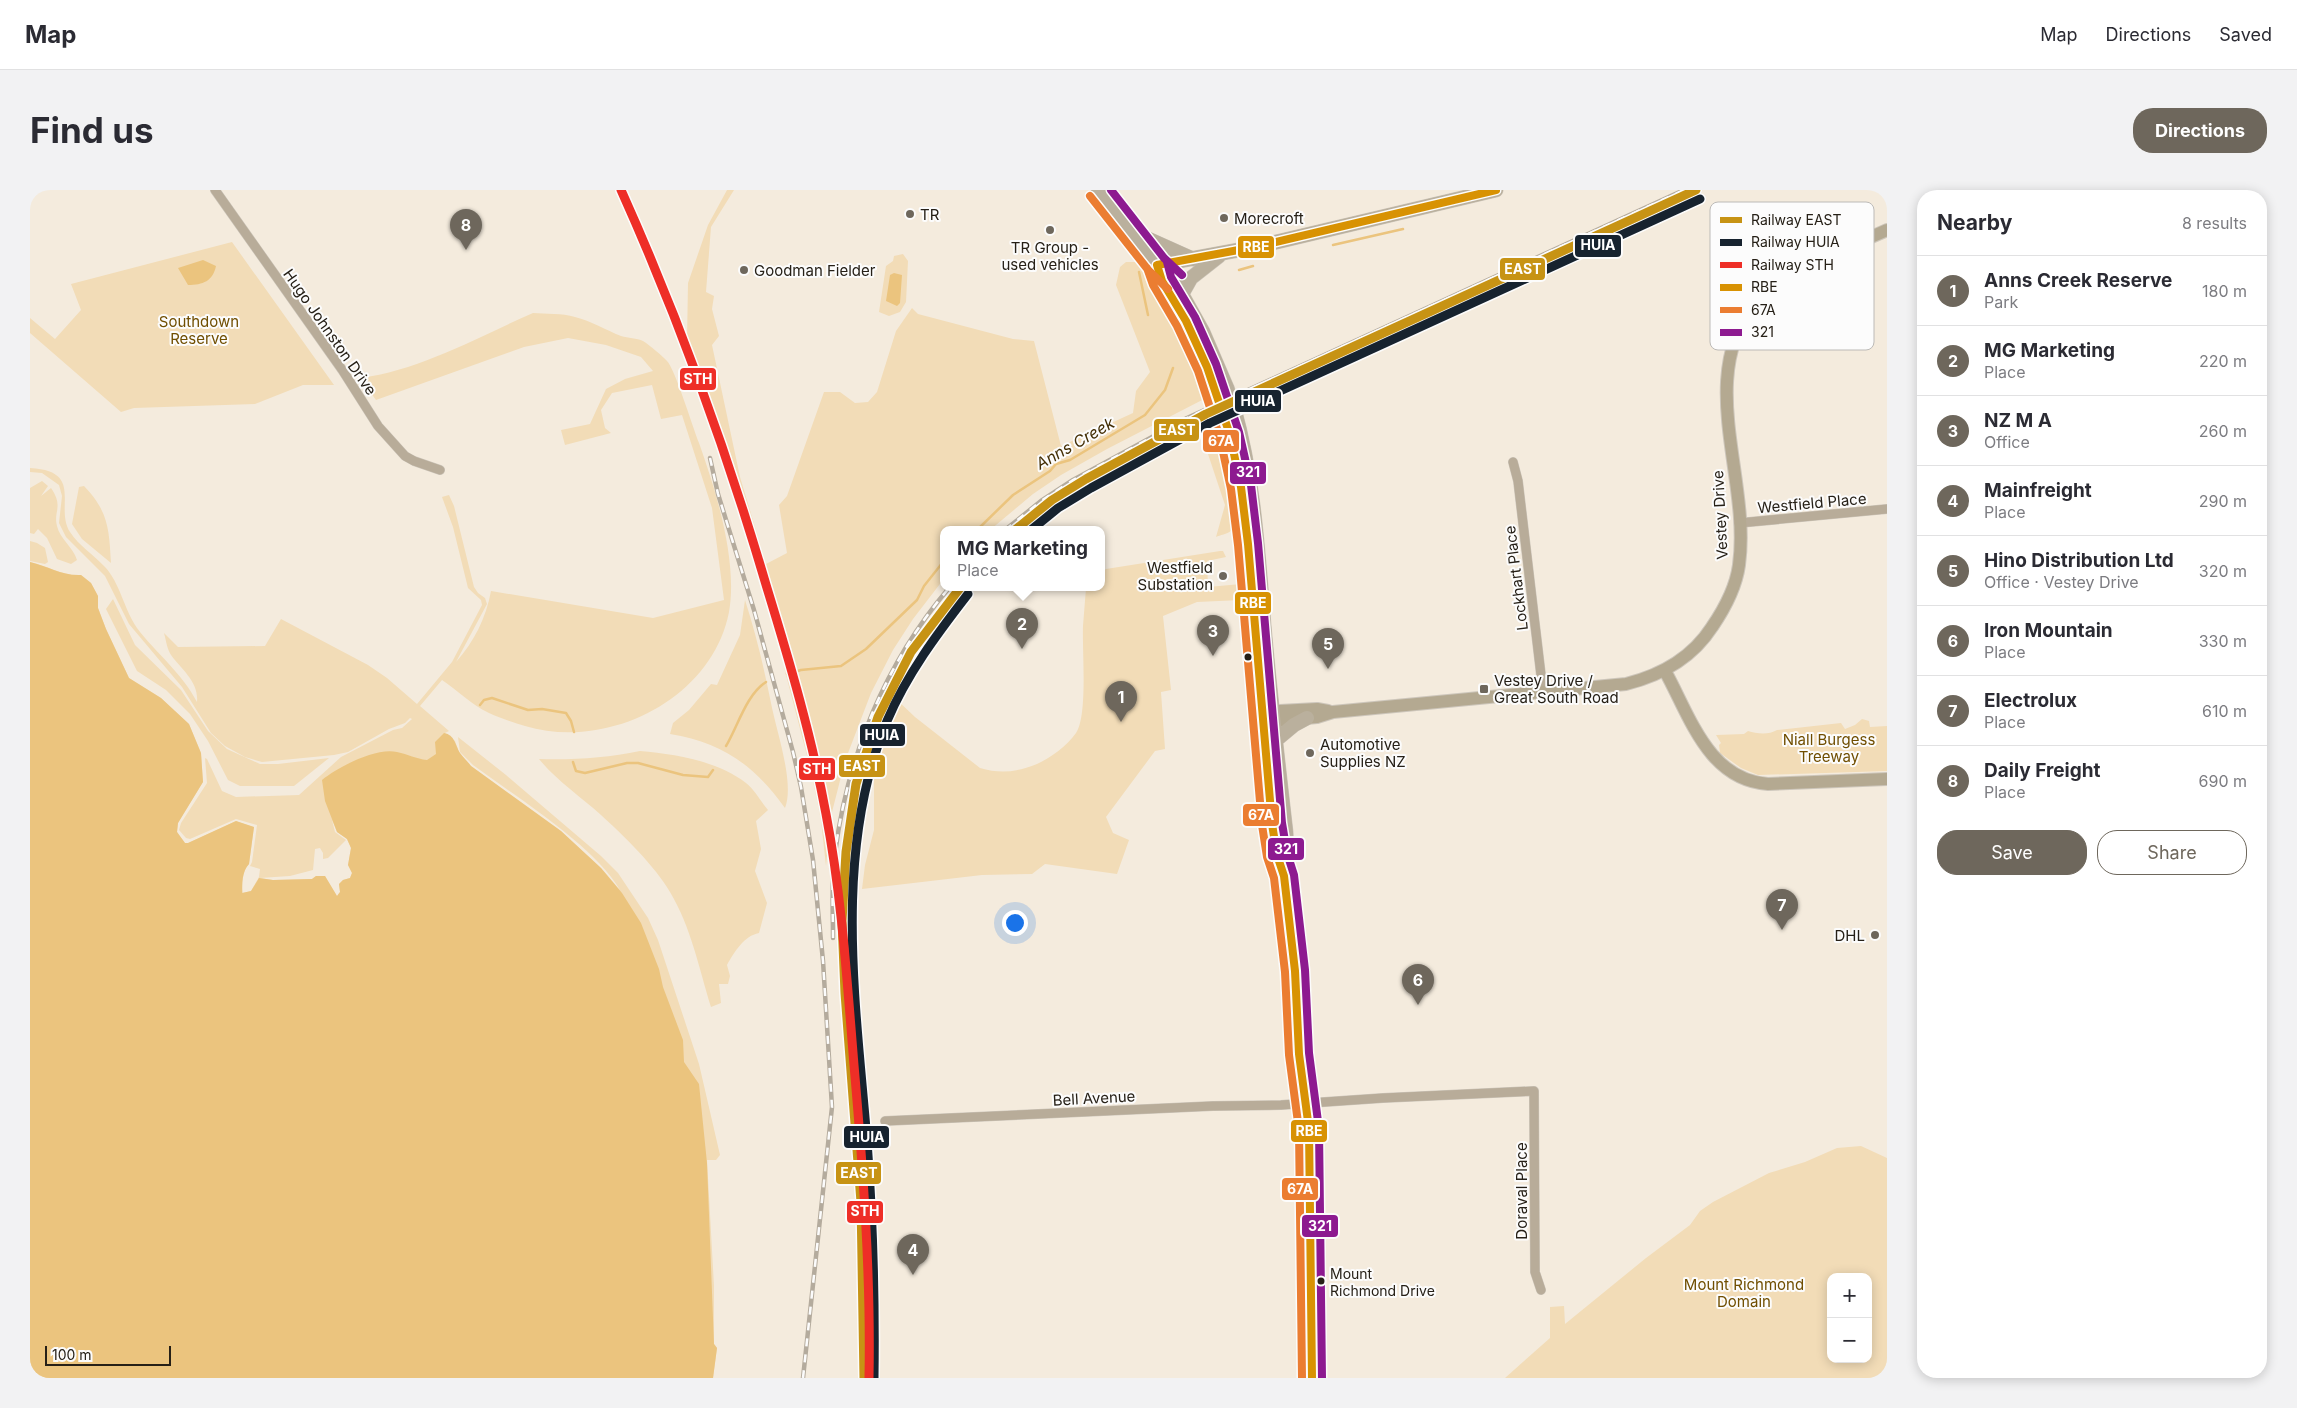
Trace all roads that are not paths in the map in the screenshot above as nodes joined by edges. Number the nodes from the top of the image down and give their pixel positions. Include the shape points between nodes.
1 (215, 190) edge
2 (1098, 190) edge
3 (1496, 190) edge
4 (1887, 230) edge
5 (1132, 232) junction
6 (1874, 236) edge
7 (1222, 254) junction
8 (1194, 260) junction
9 (1157, 265) junction
10 (1182, 294) junction
11 (1731, 350) edge
12 (1222, 391) junction
13 (1513, 462) dead end
14 (440, 470) dead end
15 (1887, 509) edge
16 (1740, 523) junction
17 (1666, 671) junction
18 (1543, 692) junction
19 (1333, 712) junction
20 (1268, 716) junction
21 (1307, 718) junction
22 (1276, 740) junction
23 (1887, 780) edge
24 (1284, 876) junction
25 (1305, 1104) junction
26 (885, 1121) dead end
27 (1541, 1290) dead end
28 (1312, 1378) edge

1 - 14 street, Hugo Johnston Drive via 378,426 414,462
2 - 5 main road
3 - 7 main road
4 - 6 street, Vestey Drive
5 - 8 main road
5 - 9 main road
7 - 8 main road
7 - 10 main road via 1191,278
8 - 9 main road
9 - 10 main road via 1175,282
9 - 12 main road via 1162,281
10 - 12 main road via 1213,351
11 - 16 street, Vestey Drive via 1726,387
12 - 20 main road, bridge via 1244,444 1253,493
13 - 18 street, Lockhart Place via 1518,481
15 - 16 street, Westfield Place
16 - 17 street, Vestey Drive via 1739,566 1723,610 1686,657
17 - 18 street, Vestey Drive via 1626,684
17 - 23 street via 1713,757 1737,777 1768,784
18 - 19 street, Vestey Drive
19 - 20 street, Vestey Drive via 1318,709
19 - 21 street, Vestey Drive
20 - 21 street, Vestey Drive
20 - 22 main road
20 - 24 main road via 1272,824
21 - 22 main road
22 - 24 main road via 1287,854
24 - 25 main road
25 - 26 street, Bell Avenue
25 - 27 street, Doraval Place via 1534,1091 1536,1272
25 - 28 main road via 1310,1129

